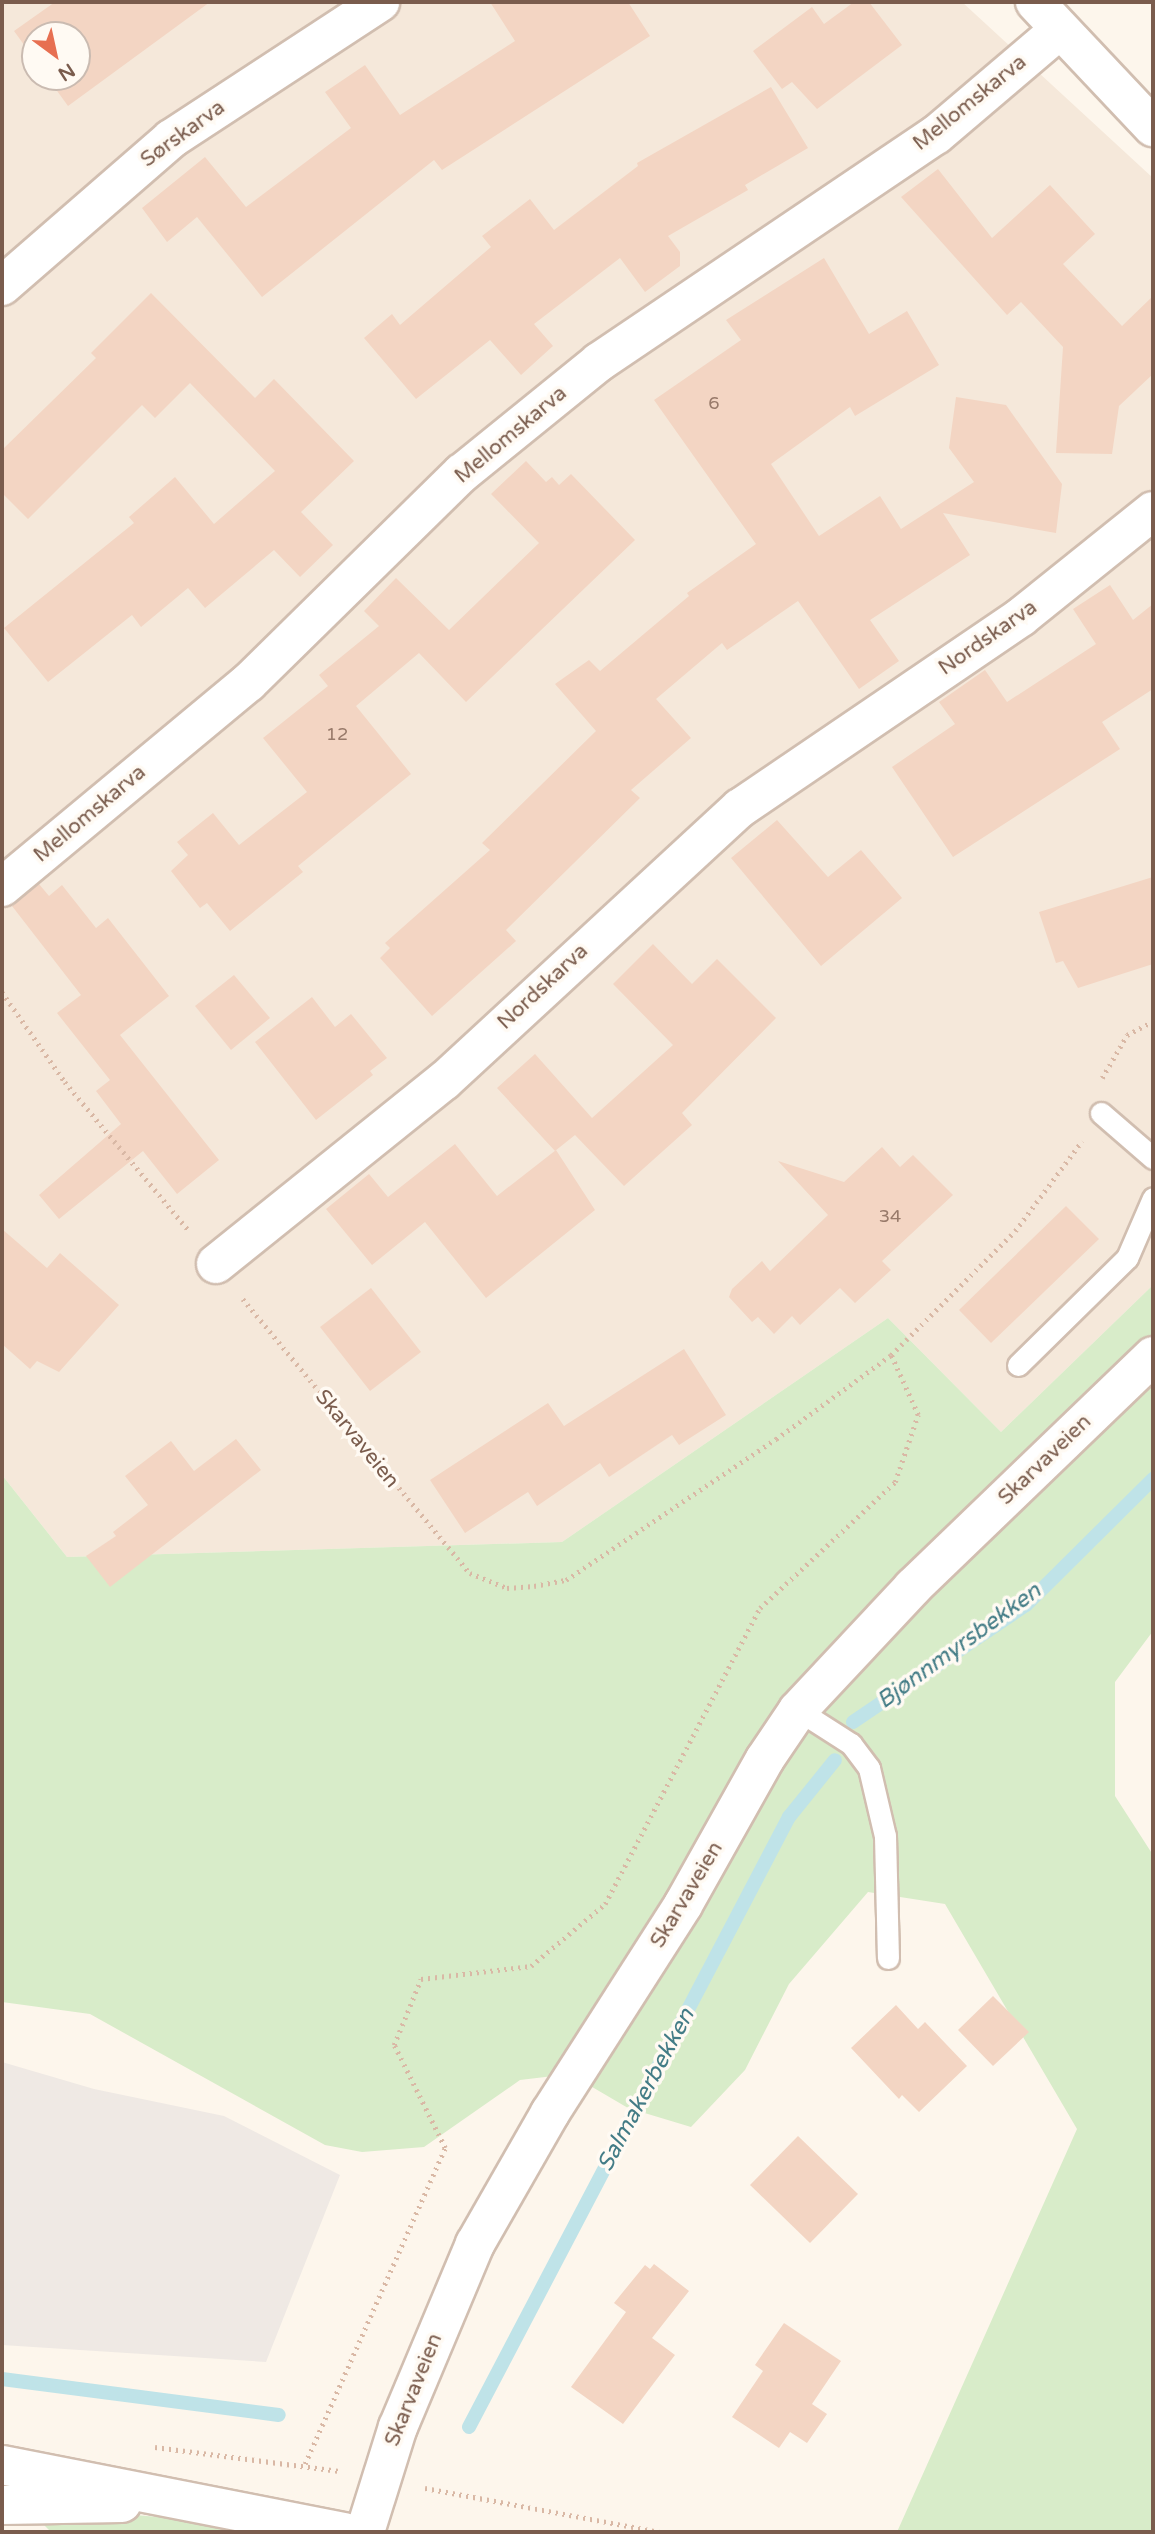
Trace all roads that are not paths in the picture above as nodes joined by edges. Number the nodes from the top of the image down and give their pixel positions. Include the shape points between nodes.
1 (380, 2) edge
2 (1046, 16) edge
3 (1153, 127) edge
4 (2, 286) edge
5 (1153, 511) edge
6 (2, 887) edge
7 (1101, 1113) road end
8 (1153, 1158) edge
9 (1153, 1198) edge
10 (216, 1264) road end
11 (1153, 1356) edge
12 (1018, 1366) dead end
13 (798, 1710) junction
14 (888, 1958) dead end
15 (2, 2465) edge
16 (173, 2502) junction
17 (2, 2505) edge
18 (344, 2532) edge
19 (365, 2532) edge

1 - 4 street, Sørskarva via 172,139
2 - 3 street
2 - 6 street, Mellomskarva via 936,135 599,362 462,473 248,684
5 - 10 street, Nordskarva via 1021,617 740,808 444,1081
7 - 8 lane
9 - 12 lane via 1126,1258
11 - 13 street, Skarvaveien via 913,1587
13 - 14 lane via 850,1744 869,1768 885,1836
13 - 19 street, Skarvaveien via 475,2244 378,2479
15 - 16 street via 31,2467
16 - 17 street
16 - 18 street

